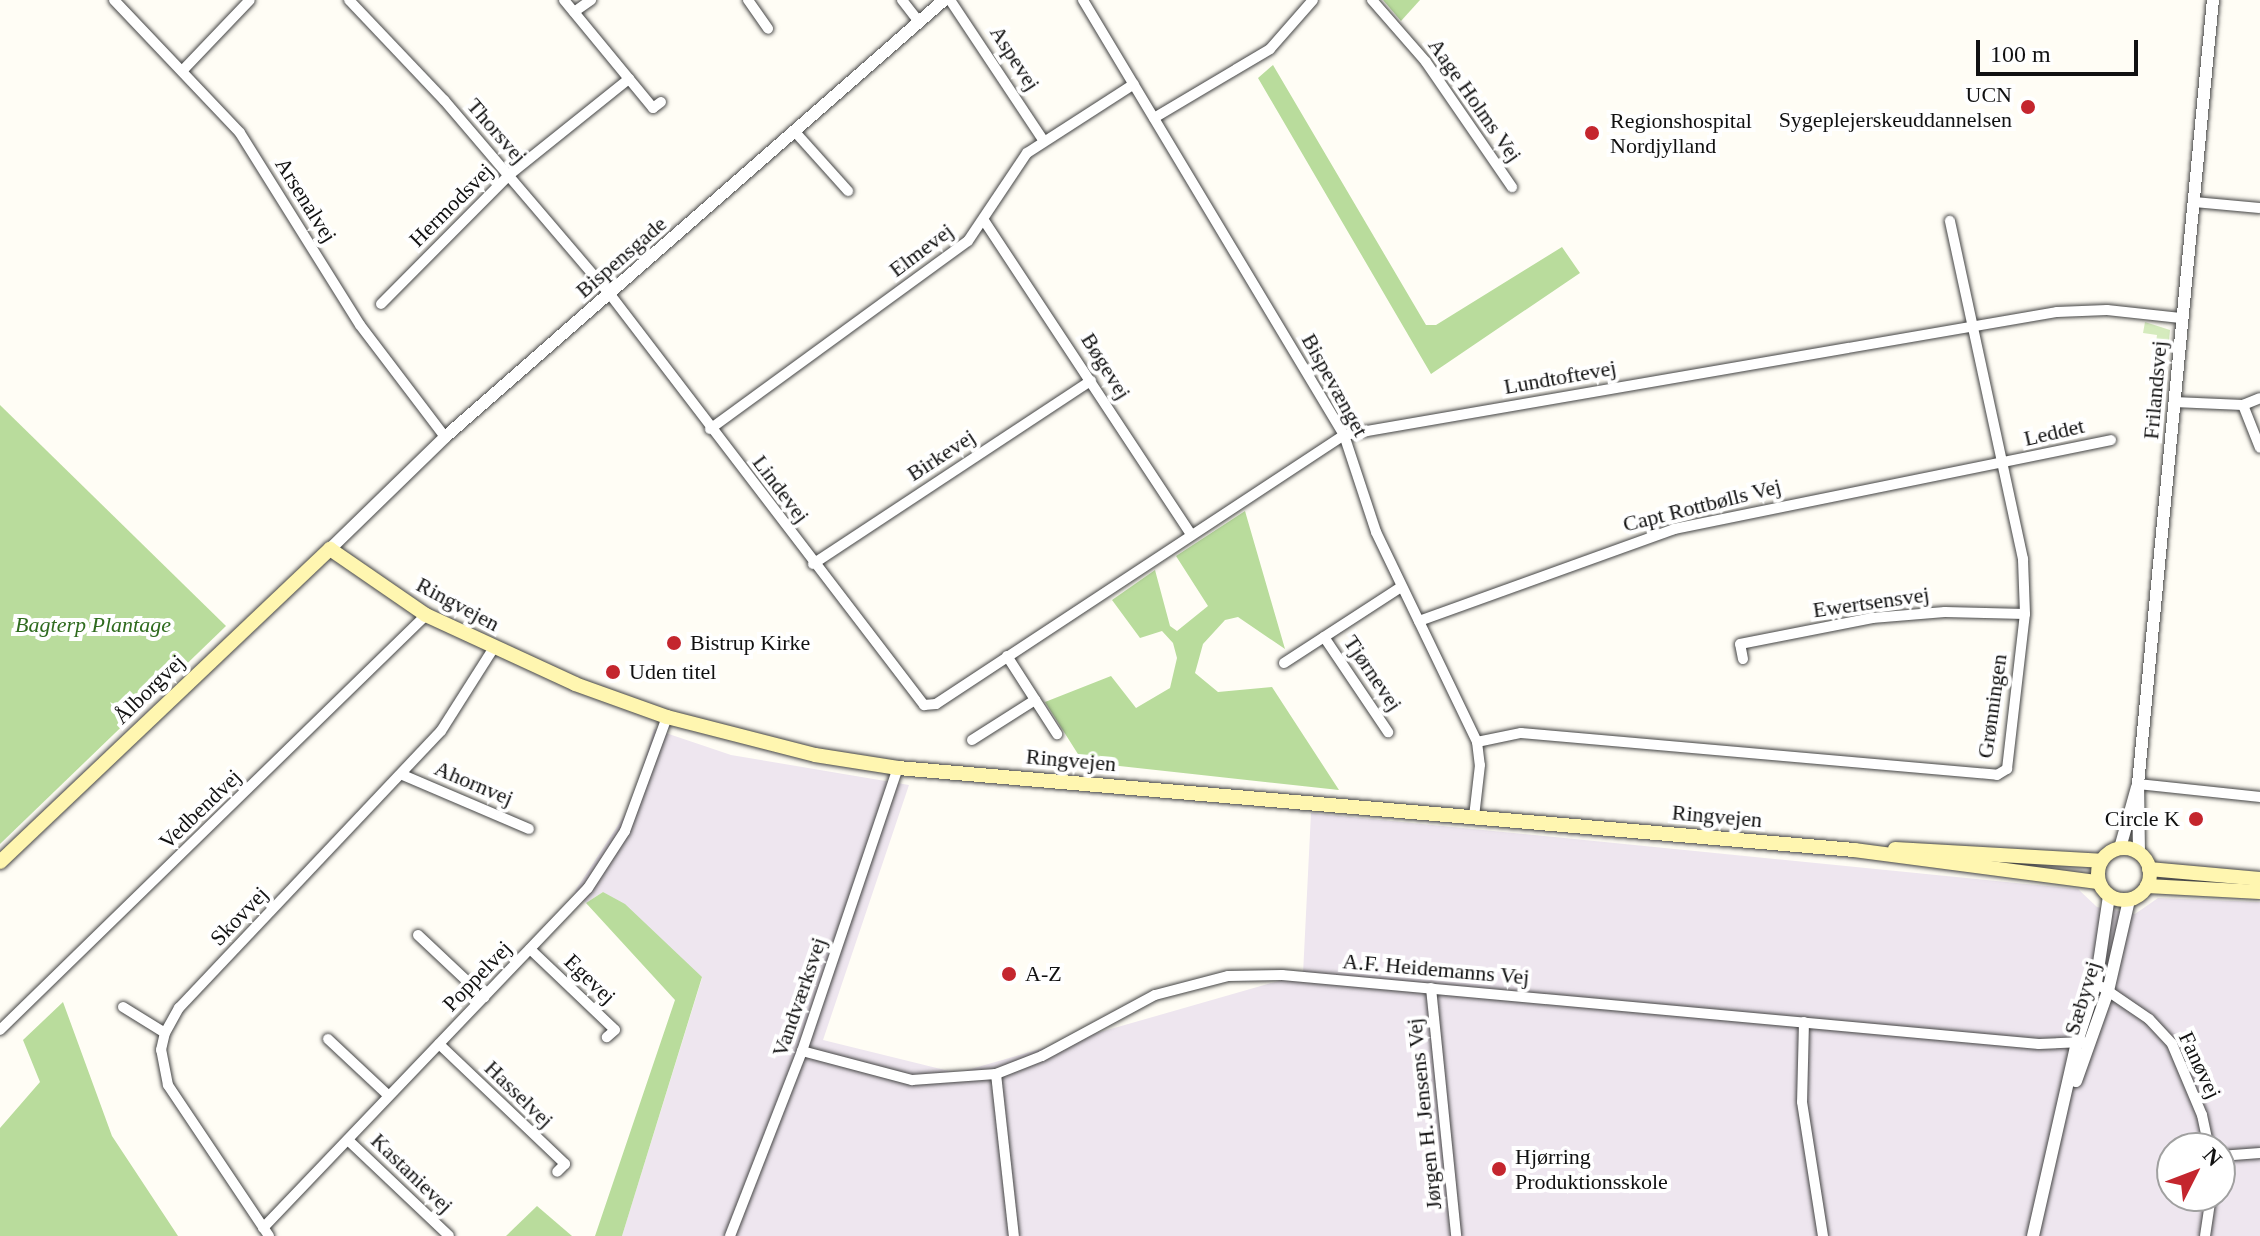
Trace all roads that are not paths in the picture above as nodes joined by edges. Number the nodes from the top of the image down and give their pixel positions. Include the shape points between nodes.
1 (114, 0) edge
2 (250, 0) edge
3 (349, 0) edge
4 (564, 0) edge
5 (591, 0) edge
6 (748, 0) edge
7 (902, 0) edge
8 (944, 0) edge
9 (950, 0) edge
10 (1083, 0) edge
11 (1313, 0) edge
12 (1372, 0) edge
13 (2213, 0) edge
14 (574, 12) junction
15 (919, 22) junction
16 (768, 29) dead end
17 (184, 69) junction
18 (629, 79) junction
19 (1134, 84) junction
20 (661, 102) dead end
21 (1154, 118) junction
22 (796, 133) junction
23 (1043, 140) junction
24 (509, 175) junction
25 (1512, 187) dead end
26 (848, 191) dead end
27 (2194, 202) junction
28 (2260, 208) edge
29 (1950, 221) dead end
30 (985, 222) junction
31 (609, 293) junction
32 (381, 304) dead end
33 (2181, 318) junction
34 (1975, 326) junction
35 (1091, 381) junction
36 (2260, 398) edge
37 (2174, 402) junction
38 (2243, 405) junction
39 (710, 429) junction
40 (1344, 435) junction
41 (445, 437) junction
42 (2111, 440) dead end
43 (2260, 448) edge
44 (2006, 464) junction
45 (1190, 533) junction
46 (330, 549) junction
47 (813, 564) junction
48 (1401, 587) junction
49 (2025, 614) junction
50 (426, 615) junction
51 (1419, 621) junction
52 (1324, 637) junction
53 (493, 649) junction
54 (1007, 656) junction
55 (1743, 659) dead end
56 (1284, 663) dead end
57 (1035, 700) junction
58 (924, 705) joint
59 (667, 717) junction
60 (1388, 732) dead end
61 (1057, 734) dead end
62 (972, 740) dead end
63 (1477, 742) junction
64 (898, 768) junction
65 (403, 775) junction
66 (2138, 784) junction
67 (2260, 797) edge
68 (1474, 817) junction
69 (529, 829) dead end
70 (2120, 848) junction
71 (1854, 850) junction
72 (2139, 853) junction
73 (2101, 861) junction
74 (0, 862) edge
75 (2149, 869) junction
76 (2260, 879) edge
77 (2098, 882) junction
78 (2147, 886) junction
79 (2260, 892) edge
80 (2109, 896) junction
81 (2129, 900) junction
82 (418, 935) dead end
83 (530, 949) junction
84 (2096, 983) junction
85 (1431, 988) junction
86 (2108, 991) junction
87 (484, 997) junction
88 (123, 1007) dead end
89 (1804, 1022) junction
90 (0, 1030) edge
91 (165, 1033) junction
92 (607, 1037) dead end
93 (328, 1039) dead end
94 (2083, 1042) junction
95 (439, 1044) junction
96 (802, 1051) junction
97 (996, 1074) junction
98 (389, 1096) junction
99 (2206, 1132) edge
100 (348, 1140) junction
101 (2260, 1153) edge
102 (2236, 1155) edge
103 (557, 1172) dead end
104 (2209, 1212) edge
105 (266, 1232) edge
106 (449, 1236) edge
107 (730, 1236) edge
108 (1014, 1236) edge
109 (1456, 1236) edge
110 (1823, 1236) edge
111 (2033, 1236) edge
112 (2205, 1236) edge

1 - 17 street, Arsenalvej
2 - 17 street
3 - 24 street, Thorsvej
4 - 14 street
5 - 14 street
6 - 16 street
7 - 15 street
8 - 15 street, Bispensgade
9 - 23 street, Aspevej
10 - 19 street, Bispevænget
11 - 21 street via 1270,49
12 - 25 street, Aage Holms Vej via 1426,62
13 - 27 street, Frilandsvej
14 - 18 street
15 - 22 street, Bispensgade
17 - 41 street, Arsenalvej via 240,133 360,325
18 - 20 street via 653,108
18 - 24 street, Hermodsvej
19 - 21 street, Bispevænget
19 - 23 street, Elmevej
21 - 40 street, Bispevænget
22 - 26 street
22 - 31 street, Bispensgade
23 - 30 street, Elmevej via 1015,169
24 - 31 street, Thorsvej
24 - 32 street, Hermodsvej
27 - 28 street
27 - 33 street, Frilandsvej
29 - 34 street, Grønningen
30 - 35 street, Bøgevej
30 - 39 street, Elmevej via 968,241
31 - 39 street, Lindevej
31 - 41 street, Bispensgade
33 - 34 street, Lundtoftevej via 2107,310 2057,312
33 - 37 street, Frilandsvej
34 - 40 street, Lundtoftevej
34 - 44 street, Grønningen
35 - 45 street, Bøgevej
35 - 47 street, Birkevej
36 - 38 street
37 - 38 street
37 - 66 street, Frilandsvej
38 - 43 street
39 - 47 street, Lindevej
40 - 45 street, Lundtoftevej
40 - 48 street, Bispevænget via 1376,532
41 - 46 street, Bispensgade
42 - 44 street, Leddet
44 - 49 street, Grønningen via 2023,559
44 - 51 street, Capt Rottbølls Vej via 1674,529
45 - 54 street, Lundtoftevej
46 - 50 main road, Ringvejen
46 - 74 main road, Ålborgvej
47 - 58 street, Lindevej
48 - 51 street, Bispevænget
48 - 52 street, Tjørnevej
49 - 55 street, Ewertsensvej via 1945,612 1872,618 1740,644
49 - 63 street, Grønningen via 2007,769 1997,775 1521,733
50 - 53 main road, Ringvejen
50 - 90 street, Vedbendvej
51 - 63 street, Bispevænget
52 - 56 street, Tjørnevej
52 - 60 street, Tjørnevej
53 - 59 main road, Ringvejen
53 - 65 street, Skovvej via 469,693
54 - 57 street
54 - 58 street, Lundtoftevej via 936,704
57 - 61 street
57 - 62 street
59 - 64 main road, Ringvejen via 761,743
59 - 83 street, Poppelvej via 625,831 588,888
63 - 68 street, Bispevænget
64 - 68 main road, Ringvejen
64 - 96 street, Vandværksvej
65 - 69 street, Ahornvej
65 - 91 street, Skovvej via 179,1008
66 - 67 street
66 - 70 street, Frilandsvej
66 - 72 street, Frilandsvej
68 - 71 main road, Ringvejen
70 - 72 main road
70 - 73 main road
71 - 73 main road, Ringvejen via 1933,849
71 - 77 main road, Ringvejen
72 - 75 main road
73 - 77 main road
75 - 76 main road
75 - 78 main road
77 - 80 main road
78 - 79 main road
78 - 81 main road
80 - 81 main road
80 - 84 street, Sæbyvej
81 - 86 street, Sæbyvej
82 - 87 street
83 - 87 street, Poppelvej
83 - 92 street, Egevej via 615,1030
84 - 86 street, Fanøvej
84 - 94 street, Sæbyvej
85 - 89 street, A.F. Heidemanns Vej
85 - 97 street, A.F. Heidemanns Vej via 1282,975 1198,981 1155,995 1042,1056
85 - 109 street, Jørgen H. Jensens Vej
86 - 94 street, Sæbyvej
86 - 99 street, Fanøvej via 2149,1019 2172,1044
87 - 95 street, Poppelvej
88 - 91 street
89 - 94 street, A.F. Heidemanns Vej via 2039,1044
89 - 110 street via 1802,1102
91 - 105 street via 162,1059 168,1085
93 - 98 street
94 - 111 street, Sæbyvej
95 - 98 street, Poppelvej
95 - 103 street, Hasselvej via 565,1164
96 - 97 street, A.F. Heidemanns Vej via 912,1080
96 - 107 street, Vandværksvej
97 - 108 street
98 - 100 street, Poppelvej
100 - 105 street, Poppelvej
100 - 106 street, Kastanievej
101 - 102 street
104 - 112 street

